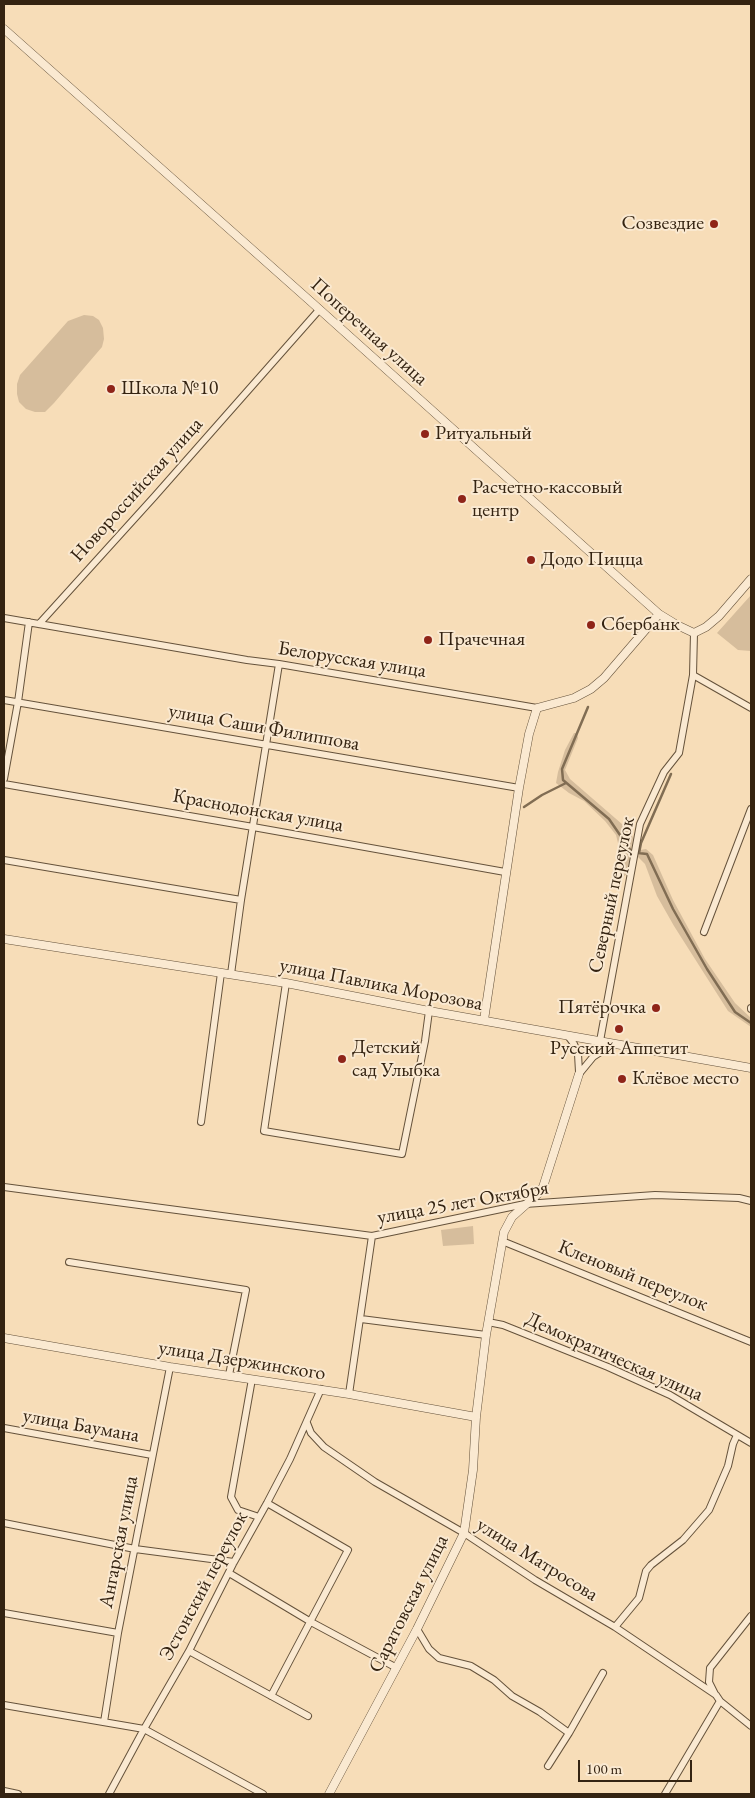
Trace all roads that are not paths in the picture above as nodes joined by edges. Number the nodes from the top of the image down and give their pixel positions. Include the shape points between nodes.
1 (4, 30) edge
2 (319, 310) junction
3 (751, 579) edge
4 (659, 614) junction
5 (4, 618) edge
6 (29, 622) junction
7 (39, 624) junction
8 (694, 633) junction
9 (279, 664) junction
10 (693, 675) junction
11 (4, 700) edge
12 (18, 702) junction
13 (537, 708) junction
14 (751, 708) edge
15 (266, 745) junction
16 (4, 779) edge
17 (4, 784) edge
18 (519, 788) junction
19 (751, 809) edge
20 (253, 826) junction
21 (4, 860) edge
22 (505, 872) junction
23 (241, 900) junction
24 (704, 932) dead end
25 (4, 939) edge
26 (221, 972) junction
27 (231, 974) junction
28 (286, 983) junction
29 (429, 1011) junction
30 (484, 1020) junction
31 (568, 1036) junction
32 (600, 1041) junction
33 (612, 1044) junction
34 (751, 1068) edge
35 (579, 1074) junction
36 (201, 1122) dead end
37 (4, 1186) edge
38 (751, 1201) edge
39 (525, 1204) junction
40 (372, 1236) junction
41 (502, 1241) junction
42 (69, 1262) dead end
43 (360, 1319) junction
44 (488, 1322) junction
45 (486, 1335) junction
46 (4, 1338) edge
47 (751, 1342) edge
48 (170, 1368) junction
49 (229, 1375) junction
50 (252, 1379) junction
51 (321, 1390) junction
52 (349, 1394) junction
53 (476, 1417) junction
54 (307, 1423) junction
55 (4, 1428) edge
56 (737, 1435) junction
57 (751, 1443) edge
58 (152, 1455) junction
59 (267, 1503) junction
60 (259, 1517) junction
61 (4, 1523) edge
62 (464, 1532) junction
63 (135, 1549) junction
64 (234, 1562) junction
65 (229, 1573) junction
66 (4, 1613) edge
67 (751, 1616) edge
68 (311, 1622) junction
69 (615, 1627) junction
70 (417, 1629) junction
71 (118, 1633) junction
72 (189, 1651) junction
73 (396, 1668) junction
74 (603, 1673) dead end
75 (716, 1695) junction
76 (271, 1696) junction
77 (720, 1701) junction
78 (4, 1705) edge
79 (308, 1716) dead end
80 (104, 1722) junction
81 (751, 1726) edge
82 (144, 1729) junction
83 (569, 1733) junction
84 (548, 1766) dead end
85 (4, 1791) edge
86 (18, 1794) edge
87 (109, 1794) edge
88 (263, 1794) edge
89 (328, 1794) edge
90 (665, 1794) edge

1 - 2 street, Поперечная улица
2 - 4 street, Поперечная улица
2 - 7 street, Новороссийская улица
3 - 8 street via 719,616
4 - 8 street, Поперечная улица
4 - 13 street, Белорусская улица via 591,689 574,698
5 - 6 street, Белорусская улица
6 - 7 street, Белорусская улица
6 - 12 street
7 - 9 street, Белорусская улица
8 - 10 street, Северный переулок
9 - 13 street, Белорусская улица
9 - 15 street
10 - 14 street
10 - 32 street, Северный переулок via 679,753 664,772 640,824
11 - 12 street, улица Саши Филиппова
12 - 15 street, улица Саши Филиппова
12 - 16 street
13 - 18 street
15 - 18 street, улица Саши Филиппова
15 - 20 street
17 - 20 street, Краснодонская улица
18 - 22 street
19 - 24 street
20 - 22 street, Краснодонская улица
20 - 23 street
21 - 23 street
22 - 30 street
23 - 27 street
25 - 26 street, улица Павлика Морозова
26 - 27 street, улица Павлика Морозова
26 - 36 street
27 - 28 street, улица Павлика Морозова
28 - 29 street, улица Павлика Морозова
28 - 29 street via 264,1131 402,1154
29 - 30 street, улица Павлика Морозова
30 - 31 street, улица Павлика Морозова
31 - 32 street, улица Павлика Морозова
31 - 35 street via 578,1054
32 - 33 street, улица Павлика Морозова
33 - 34 street, улица Павлика Морозова
33 - 35 street via 593,1057
35 - 39 street, Саратовская улица via 543,1187
37 - 40 street, улица 25 лет Октября
38 - 39 street, улица 25 лет Октября via 655,1195
39 - 40 street, улица 25 лет Октября
39 - 41 street, Саратовская улица via 506,1226
40 - 43 street
41 - 44 street, Саратовская улица
41 - 47 street, Кленовый переулок
42 - 49 street via 246,1290
43 - 45 street
43 - 52 street
44 - 45 street, Саратовская улица
44 - 56 street, Демократическая улица via 503,1325 670,1395
45 - 53 street, Саратовская улица
46 - 48 street, улица Дзержинского
48 - 49 street, улица Дзержинского
48 - 58 street, Ангарская улица
49 - 50 street, улица Дзержинского
50 - 51 street, улица Дзержинского
50 - 60 street via 231,1497 238,1510
51 - 52 street, улица Дзержинского
51 - 54 street, Эстонский переулок
52 - 53 street, улица Дзержинского
53 - 62 street, Саратовская улица via 473,1470
54 - 59 street, Эстонский переулок
54 - 62 street, улица Матросова via 311,1433 324,1447 375,1482
55 - 58 street, улица Баумана
56 - 57 street, Демократическая улица
56 - 69 street via 709,1510 683,1540 650,1565 640,1598
58 - 63 street, Ангарская улица
59 - 60 street, Эстонский переулок
59 - 68 street via 348,1550
60 - 64 street, Эстонский переулок
61 - 63 street
62 - 69 street, улица Матросова via 535,1580
62 - 70 street, Саратовская улица
63 - 64 street
63 - 71 street, Ангарская улица
64 - 65 street, Эстонский переулок
65 - 68 street
65 - 72 street, Эстонский переулок
66 - 71 street
67 - 75 street via 710,1668 709,1682
68 - 73 street
68 - 76 street
69 - 75 street, улица Матросова
70 - 73 street, Саратовская улица
70 - 83 street via 429,1649 439,1658 471,1666
71 - 80 street, Ангарская улица
72 - 76 street
72 - 82 street, Эстонский переулок
73 - 89 street, Саратовская улица
74 - 83 street
75 - 77 street, улица Матросова
76 - 79 street
77 - 81 street, улица Матросова
77 - 90 street
78 - 80 street
80 - 82 street
82 - 87 street, Эстонский переулок
82 - 88 street
83 - 84 street
85 - 86 street

